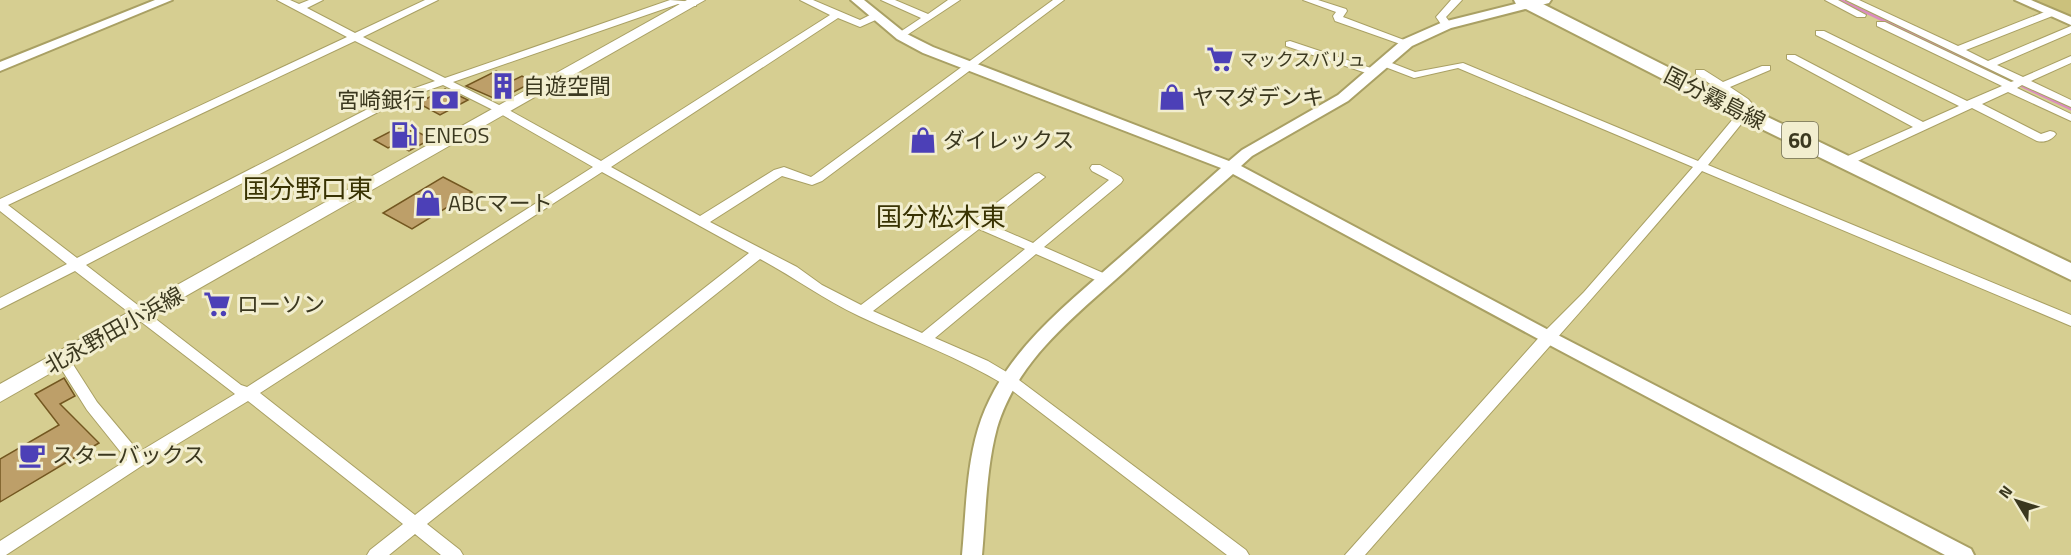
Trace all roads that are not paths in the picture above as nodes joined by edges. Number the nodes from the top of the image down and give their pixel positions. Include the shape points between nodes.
1 (166, 0) edge
2 (282, 0) edge
3 (318, 0) edge
4 (434, 0) edge
5 (805, 0) edge
6 (857, 0) edge
7 (886, 0) edge
8 (955, 0) edge
9 (1059, 0) edge
10 (1308, 0) edge
11 (1457, 0) edge
12 (1830, 0) edge
13 (1852, 0) edge
14 (2021, 0) edge
15 (695, 2) edge
16 (1533, 2) edge
17 (299, 8) junction
18 (2051, 13) junction
19 (836, 15) junction
20 (876, 16) junction
21 (929, 18) junction
22 (2071, 21) edge
23 (1447, 25) junction
24 (2071, 29) edge
25 (1820, 33) dead end
26 (901, 36) junction
27 (355, 37) junction
28 (1407, 43) junction
29 (1290, 44) dead end
30 (1958, 50) junction
31 (1791, 57) dead end
32 (2071, 59) edge
33 (1988, 65) junction
34 (970, 66) junction
35 (0, 67) edge
36 (1378, 68) junction
37 (1766, 68) dead end
38 (1700, 72) dead end
39 (444, 81) junction
40 (2014, 84) junction
41 (1723, 86) junction
42 (1969, 104) junction
43 (2071, 104) edge
44 (503, 111) junction
45 (1744, 113) junction
46 (2071, 118) edge
47 (1921, 126) junction
48 (2050, 134) dead end
49 (1845, 162) junction
50 (1700, 165) junction
51 (600, 166) junction
52 (1232, 167) junction
53 (1096, 168) dead end
54 (1039, 177) dead end
55 (0, 205) edge
56 (700, 222) junction
57 (978, 224) junction
58 (1033, 248) junction
59 (758, 253) junction
60 (77, 265) junction
61 (2071, 272) edge
62 (1105, 279) junction
63 (0, 304) edge
64 (862, 312) junction
65 (140, 315) junction
66 (2071, 321) edge
67 (1548, 337) junction
68 (924, 339) junction
69 (62, 359) junction
70 (1010, 381) junction
71 (249, 393) junction
72 (0, 394) edge
73 (137, 460) junction
74 (414, 525) junction
75 (0, 550) edge
76 (376, 555) edge
77 (454, 555) edge
78 (972, 555) edge
79 (1240, 555) edge
80 (1354, 555) edge
81 (1964, 555) edge

1 - 35 street
2 - 17 street
3 - 17 street
4 - 27 street
5 - 19 street
6 - 20 street
7 - 21 street
8 - 21 street
9 - 34 street
10 - 28 street via 1341,11 1339,19
11 - 23 street via 1441,17
12 - 40 street
13 - 30 street
14 - 18 street
15 - 39 street via 677,1
15 - 44 main road, 北永野田小浜線
16 - 23 street
16 - 45 main road, 国分霧島線 / 60
17 - 27 street
18 - 22 street
18 - 30 street
19 - 20 street via 860,24
19 - 51 street
20 - 26 street
21 - 26 street
23 - 28 street
24 - 33 street
25 - 42 street
26 - 34 street
27 - 39 street
27 - 55 street
28 - 36 street
29 - 36 street
30 - 33 street
31 - 47 street
32 - 40 street
33 - 40 street
34 - 52 street
34 - 56 street via 818,178 804,180 784,171 778,173
36 - 50 street via 1419,75 1459,65
36 - 52 street via 1343,98 1247,153
37 - 41 street
38 - 41 street
39 - 44 street
39 - 60 street via 399,98
40 - 42 street
40 - 43 street
40 - 46 street
41 - 45 street via 1749,107
42 - 47 street
42 - 48 street via 2041,139
44 - 51 street
44 - 65 main road, 北永野田小浜線
45 - 49 main road, 国分霧島線 / 60
45 - 50 street
47 - 49 street
49 - 61 main road, 国分霧島線 / 60
50 - 66 street
50 - 67 street
51 - 56 street
51 - 71 street
52 - 62 street
52 - 67 street
53 - 58 street via 1117,180
54 - 57 street
55 - 60 street
56 - 59 street
57 - 58 street
57 - 64 street
58 - 62 street
58 - 68 street
59 - 64 street
59 - 74 street
60 - 63 street
60 - 65 street
62 - 70 street via 1035,345
64 - 68 street
65 - 69 main road, 北永野田小浜線
65 - 71 street via 236,389
67 - 80 street
67 - 81 street
68 - 70 street via 983,364
69 - 72 main road, 北永野田小浜線
69 - 73 street via 92,406
70 - 78 street via 997,404 984,449
70 - 79 street
71 - 73 street
71 - 74 street
73 - 75 street
74 - 76 street
74 - 77 street

